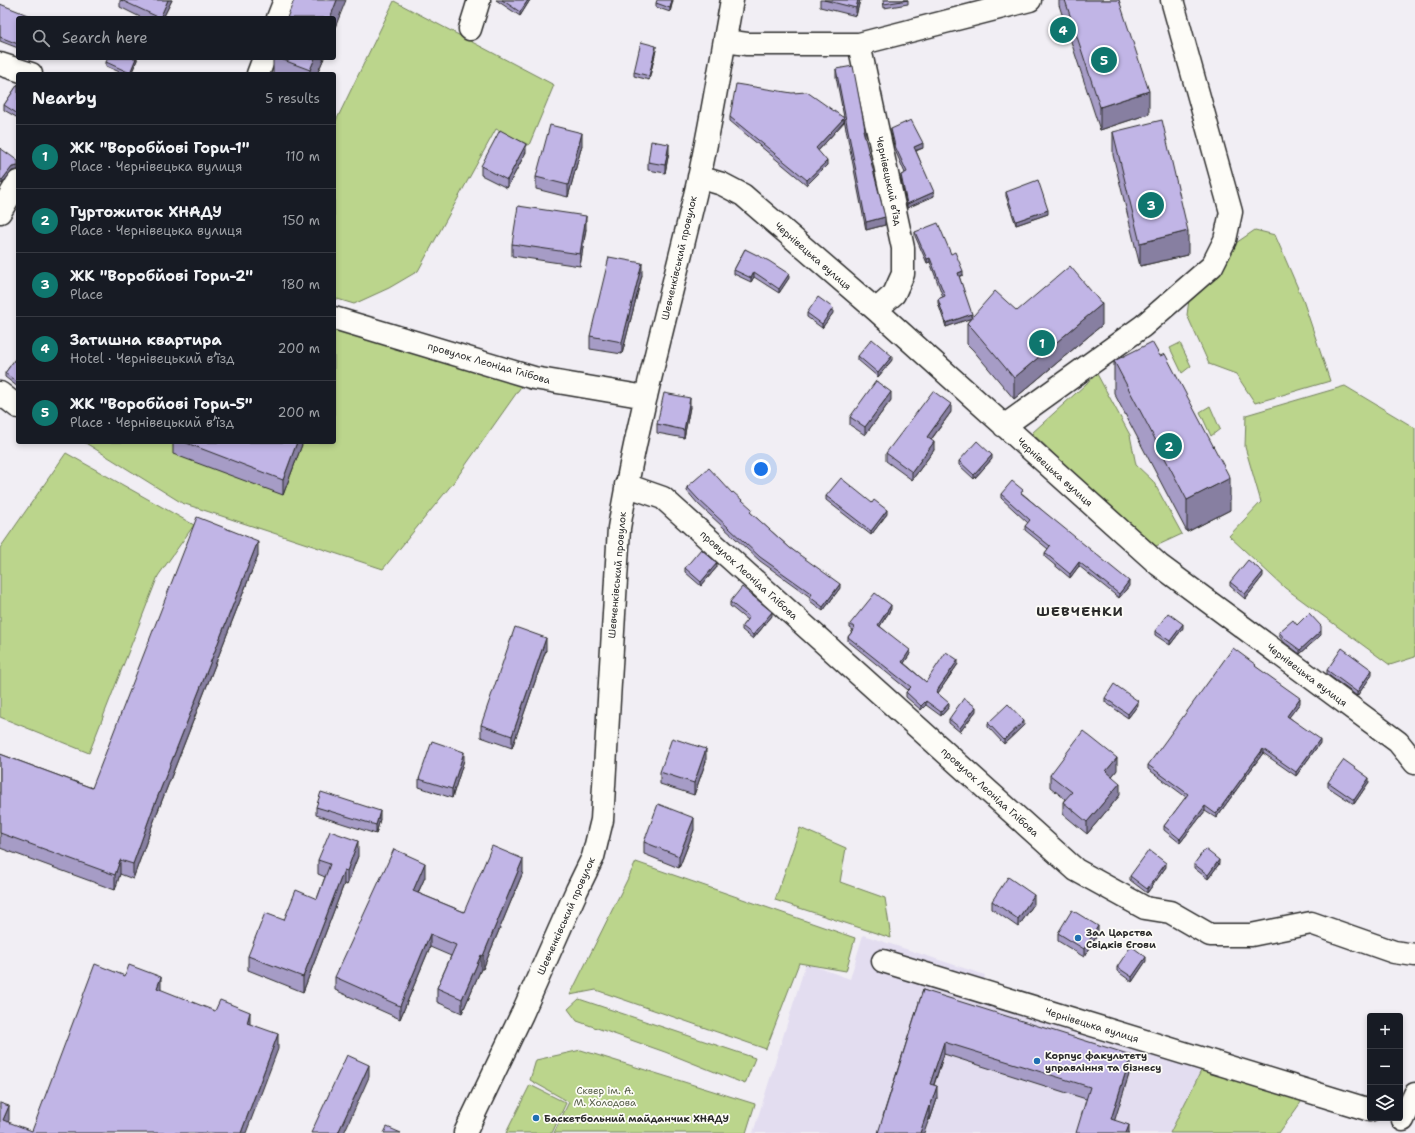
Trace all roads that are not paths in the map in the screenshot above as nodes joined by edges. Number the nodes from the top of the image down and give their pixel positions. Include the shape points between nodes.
1 (285, 0) edge
2 (479, 0) edge
3 (732, 0) edge
4 (1030, 0) edge
5 (1172, 0) edge
6 (279, 16) edge
7 (470, 29) dead end
8 (725, 41) junction
9 (859, 44) junction
10 (263, 60) edge
11 (0, 64) edge
12 (25, 72) edge
13 (259, 72) edge
14 (699, 177) junction
15 (16, 185) edge
16 (0, 212) edge
17 (876, 310) junction
18 (336, 319) edge
19 (0, 393) edge
20 (646, 397) junction
21 (16, 405) edge
22 (1004, 426) junction
23 (626, 485) junction
24 (1415, 763) edge
25 (1415, 955) edge
26 (883, 961) dead end
27 (1415, 1094) edge
28 (1367, 1109) edge
29 (1405, 1122) edge
30 (465, 1133) edge

1 - 6 street
2 - 7 street
3 - 8 street, Шевченківський провулок
4 - 9 street
5 - 22 street via 1231,212 1225,240 1212,266 1143,326
8 - 9 street via 747,44
8 - 14 street, Шевченківський провулок
9 - 17 street, Чернівецький вʼїзд via 903,248 903,274 894,294
10 - 13 street
11 - 12 street
14 - 17 street, Чернівецька вулиця via 722,184 743,195
14 - 20 street, Шевченківський провулок
15 - 16 street
17 - 22 street, Чернівецька вулиця
18 - 20 street, провулок Леоніда Глібова via 534,378
19 - 21 street
20 - 23 street, Шевченківський провулок
22 - 24 street, Чернівецька вулиця via 1159,565 1398,742
23 - 25 street, провулок Леоніда Глібова via 663,498 1076,870 1145,908 1170,912 1210,936 1251,935 1311,923 1394,952
23 - 30 street, Шевченківський провулок via 619,528 602,820 593,857
26 - 28 street, Чернівецька вулиця
27 - 29 street

